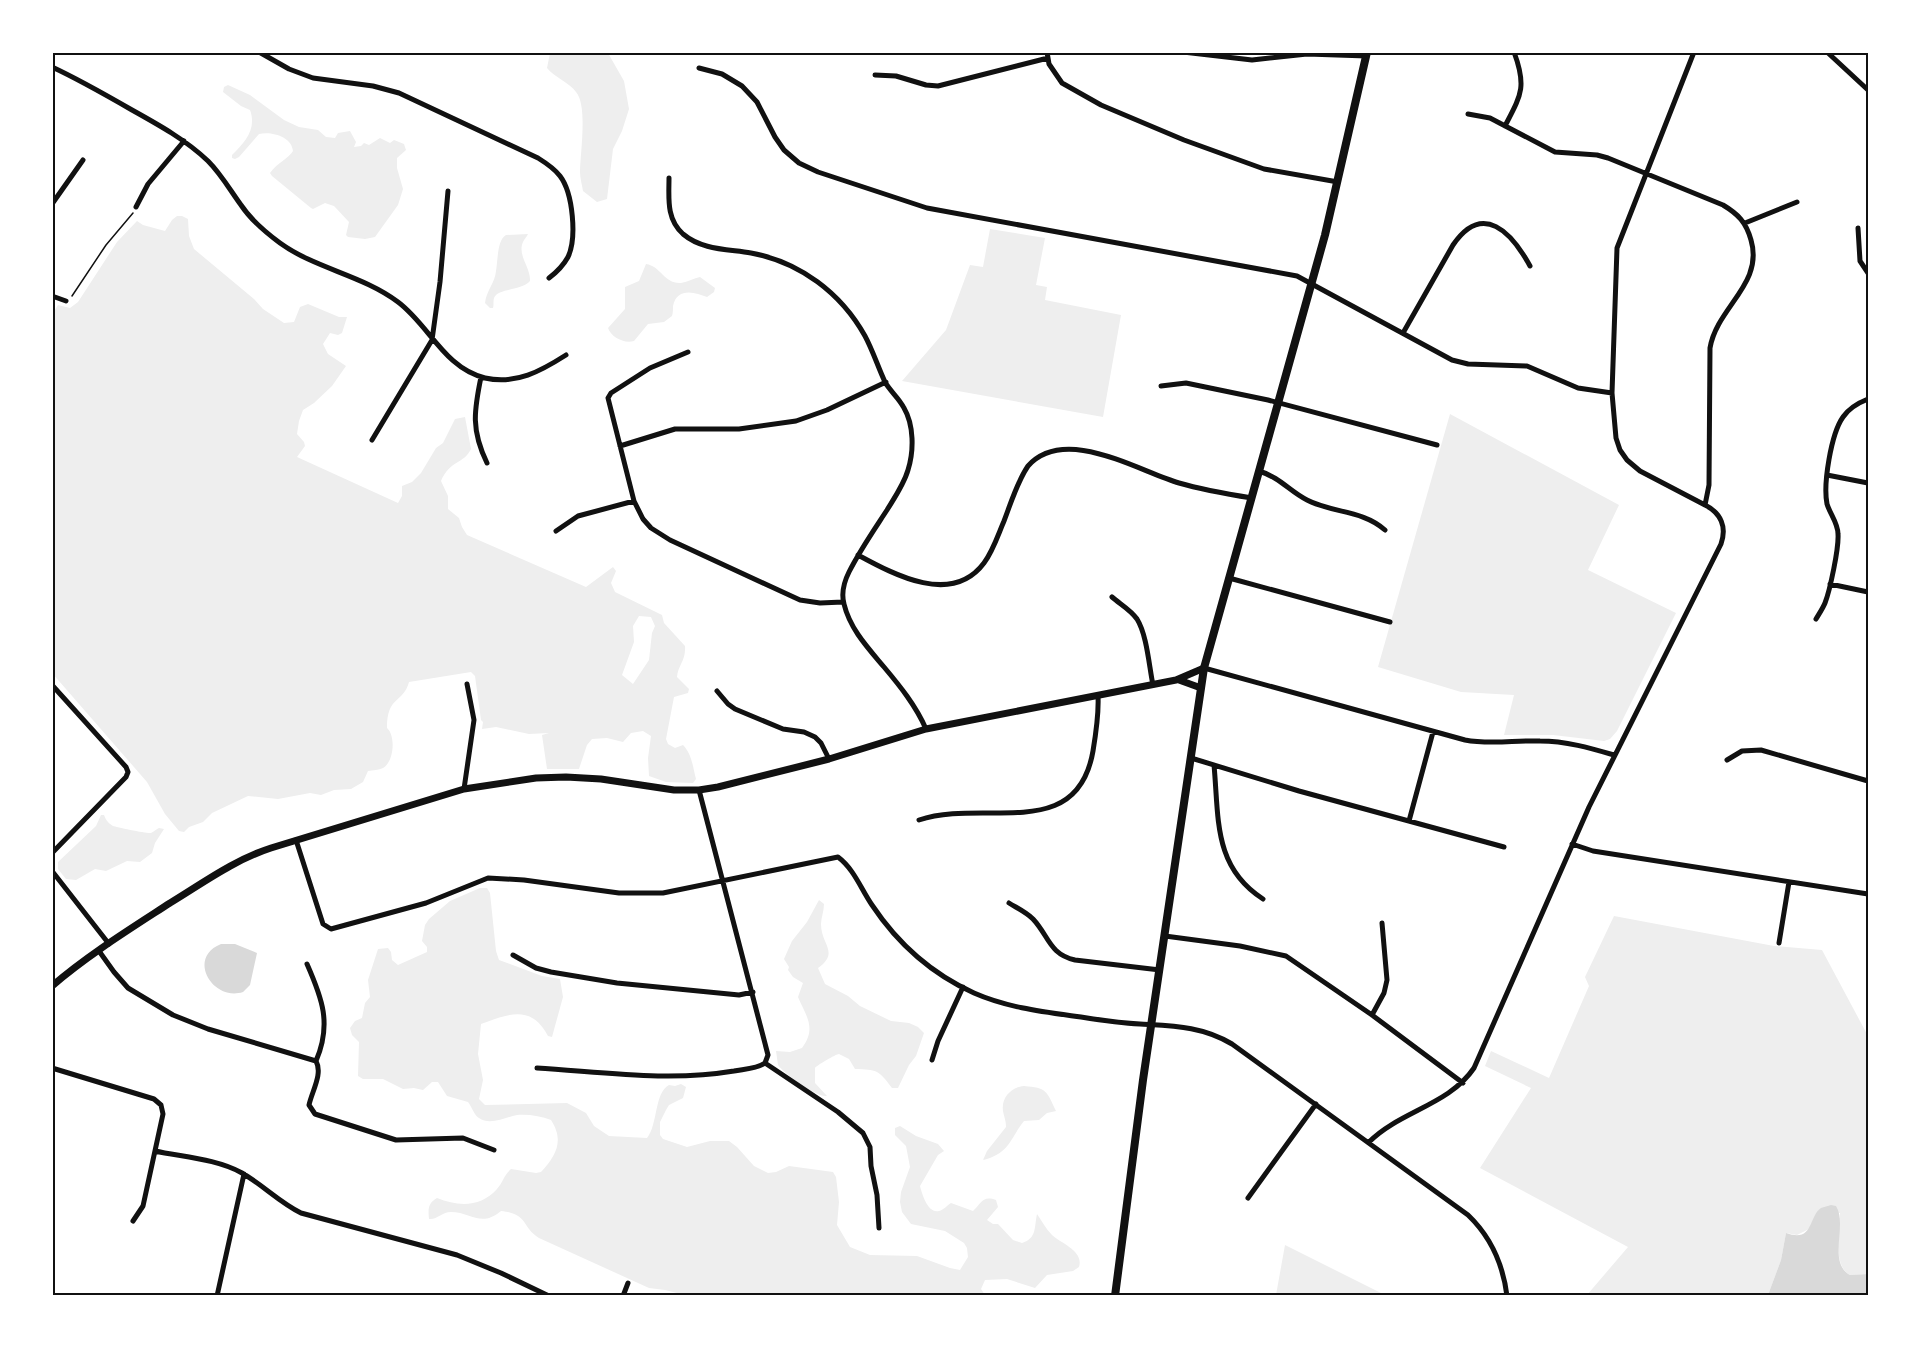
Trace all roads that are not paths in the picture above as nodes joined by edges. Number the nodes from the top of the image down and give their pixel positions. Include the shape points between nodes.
1 (259, 52) edge
2 (1183, 52) edge
3 (1514, 52) edge
4 (1694, 52) edge
5 (1827, 52) edge
6 (1197, 54) edge
7 (1367, 54) edge
8 (1048, 55) edge
9 (52, 67) edge
10 (699, 68) dead end
11 (875, 75) dead end
12 (1869, 90) edge
13 (1468, 114) dead end
14 (1505, 126) junction
15 (184, 141) junction
16 (83, 160) dead end
17 (1646, 173) junction
18 (669, 178) dead end
19 (1338, 182) junction
20 (448, 191) dead end
21 (1797, 202) dead end
22 (52, 204) edge
23 (136, 207) road end
24 (1745, 223) junction
25 (1858, 228) dead end
26 (1530, 266) dead end
27 (1869, 273) edge
28 (549, 278) dead end
29 (1311, 283) junction
30 (52, 296) edge
31 (66, 301) road end
32 (1403, 333) junction
33 (432, 340) junction
34 (688, 352) dead end
35 (566, 355) dead end
36 (481, 376) junction
37 (886, 382) junction
38 (1161, 386) dead end
39 (1612, 393) junction
40 (1869, 399) edge
41 (1278, 402) junction
42 (372, 440) dead end
43 (1437, 445) dead end
44 (620, 446) junction
45 (487, 463) dead end
46 (1259, 471) junction
47 (1827, 475) junction
48 (1869, 483) edge
49 (1251, 498) junction
50 (634, 501) junction
51 (1706, 505) junction
52 (1385, 530) dead end
53 (556, 531) dead end
54 (858, 555) junction
55 (1229, 578) junction
56 (1830, 584) junction
57 (1869, 592) edge
58 (1112, 597) dead end
59 (843, 602) junction
60 (1816, 619) dead end
61 (1390, 622) dead end
62 (1204, 668) junction
63 (1176, 680) junction
64 (467, 684) dead end
65 (52, 685) edge
66 (1153, 685) junction
67 (1201, 688) junction
68 (717, 691) dead end
69 (1098, 696) junction
70 (926, 729) junction
71 (1433, 732) junction
72 (1614, 755) junction
73 (1191, 758) junction
74 (829, 759) junction
75 (1727, 760) dead end
76 (1214, 765) junction
77 (1869, 781) edge
78 (464, 789) junction
79 (699, 790) junction
80 (919, 820) dead end
81 (1409, 821) junction
82 (296, 840) junction
83 (1572, 844) junction
84 (1504, 847) dead end
85 (52, 853) edge
86 (52, 871) edge
87 (724, 882) junction
88 (1789, 882) junction
89 (1869, 894) edge
90 (1263, 899) dead end
91 (1009, 903) dead end
92 (1382, 923) dead end
93 (1165, 936) junction
94 (1779, 943) dead end
95 (109, 944) junction
96 (99, 951) junction
97 (513, 955) dead end
98 (307, 964) dead end
99 (1160, 970) junction
100 (52, 986) edge
101 (963, 987) junction
102 (753, 992) junction
103 (1372, 1015) junction
104 (1152, 1024) junction
105 (932, 1060) dead end
106 (316, 1061) junction
107 (765, 1063) junction
108 (52, 1068) edge
109 (537, 1068) dead end
110 (1463, 1083) junction
111 (1316, 1104) junction
112 (1369, 1142) junction
113 (494, 1150) dead end
114 (155, 1151) junction
115 (244, 1174) junction
116 (1248, 1198) dead end
117 (133, 1221) dead end
118 (879, 1228) dead end
119 (628, 1282) dead end
120 (218, 1296) edge
121 (549, 1296) edge
122 (623, 1296) edge
123 (1115, 1296) edge
124 (1507, 1296) edge

1 - 28 street via 313,78 373,86 405,95 551,167 568,194 573,237 567,259
2 - 6 street
3 - 14 street via 1522,85
4 - 17 street
5 - 12 street
6 - 7 street via 1252,60 1307,54
7 - 19 main road
8 - 11 street via 938,86
8 - 19 street via 1055,74 1067,87 1120,114 1264,169
9 - 15 street
10 - 29 street via 722,74 742,86 757,102 787,153 804,166 830,177 920,207 1295,275
13 - 14 street via 1488,117
14 - 17 street via 1555,152 1603,156
15 - 23 street via 148,184
15 - 33 street via 212,165 250,217 271,236 301,256 394,299 419,321
16 - 22 street
17 - 24 street via 1723,205
17 - 39 street via 1616,251
18 - 37 street via 670,215 678,230 700,244 770,257 817,281 856,322
19 - 29 main road
20 - 33 street
21 - 24 street
24 - 51 street via 1754,264 1716,329 1710,348
25 - 27 street via 1860,261
26 - 32 street via 1501,228 1486,224 1470,227 1453,245
29 - 32 street
29 - 41 main road
30 - 31 street
32 - 39 street via 1458,362 1527,366 1578,388
33 - 36 street via 452,360
33 - 42 street
34 - 44 street via 650,368 608,397
35 - 36 street via 524,377 503,380
36 - 45 street via 474,423
37 - 44 street via 796,421 739,429 675,429
37 - 54 street via 908,416 910,459 905,480
38 - 41 street via 1186,383
39 - 51 street via 1616,438 1627,460 1640,471
40 - 47 street via 1854,406 1841,420
41 - 43 street
41 - 46 main road
44 - 50 street
46 - 49 main road
46 - 52 street via 1307,500 1372,520
47 - 48 street
47 - 56 street via 1827,502 1839,537
49 - 54 street via 1177,483 1102,453 1055,450 1040,455 1028,466 988,557 962,581 926,584
49 - 55 main road
50 - 53 street via 578,516
50 - 59 street via 647,524 670,540 800,600
51 - 72 street via 1721,520 1722,542
54 - 59 street via 845,581
55 - 61 street
55 - 62 main road
56 - 57 street
56 - 60 street
58 - 66 street via 1139,622
59 - 70 street via 856,632 906,694
62 - 63 street
62 - 67 main road
62 - 71 street
63 - 66 street
63 - 67 street
64 - 78 street via 474,720
65 - 85 street via 128,772
66 - 69 street
67 - 73 main road
68 - 74 street via 735,709 783,729 815,737
69 - 70 street
69 - 80 street via 1089,769 1081,786 1067,800 1043,810
70 - 74 street
71 - 72 street via 1478,742 1559,742
71 - 81 street
72 - 83 street
73 - 76 street
73 - 93 main road
74 - 79 street
75 - 77 street via 1742,751 1761,750
76 - 81 street
76 - 90 street via 1227,857 1239,879
78 - 79 street via 566,777
78 - 82 street
79 - 87 street
81 - 84 street
82 - 87 street via 327,928 344,927 426,903 488,878 637,893 682,891
82 - 95 street via 226,868
83 - 88 street via 1593,851
83 - 110 street via 1479,1059
86 - 95 street
87 - 101 street via 836,857 848,867 874,908 907,948 933,970
87 - 102 street
88 - 89 street
88 - 94 street
91 - 99 street via 1034,920 1062,956
92 - 103 street via 1388,980
93 - 99 main road
93 - 103 street via 1280,953
95 - 96 street
96 - 100 street
96 - 106 street via 128,988 173,1015 216,1032
97 - 102 street via 547,972 608,982 739,995
98 - 106 street via 324,1008
99 - 104 main road
101 - 104 street via 1028,1009
101 - 105 street
102 - 107 street via 768,1055
103 - 110 street
104 - 111 street via 1217,1035
104 - 123 main road
106 - 113 street via 319,1070 309,1105 315,1114 394,1140 463,1138
107 - 109 street via 717,1074 667,1077
107 - 118 street via 863,1133 870,1147
108 - 114 street via 154,1099 163,1114
110 - 112 street via 1382,1130
111 - 112 street
111 - 116 street
112 - 124 street via 1456,1204 1477,1224 1495,1252
114 - 115 street via 218,1164
114 - 117 street via 143,1206
115 - 120 street
115 - 121 street via 301,1213 457,1255
119 - 122 street

